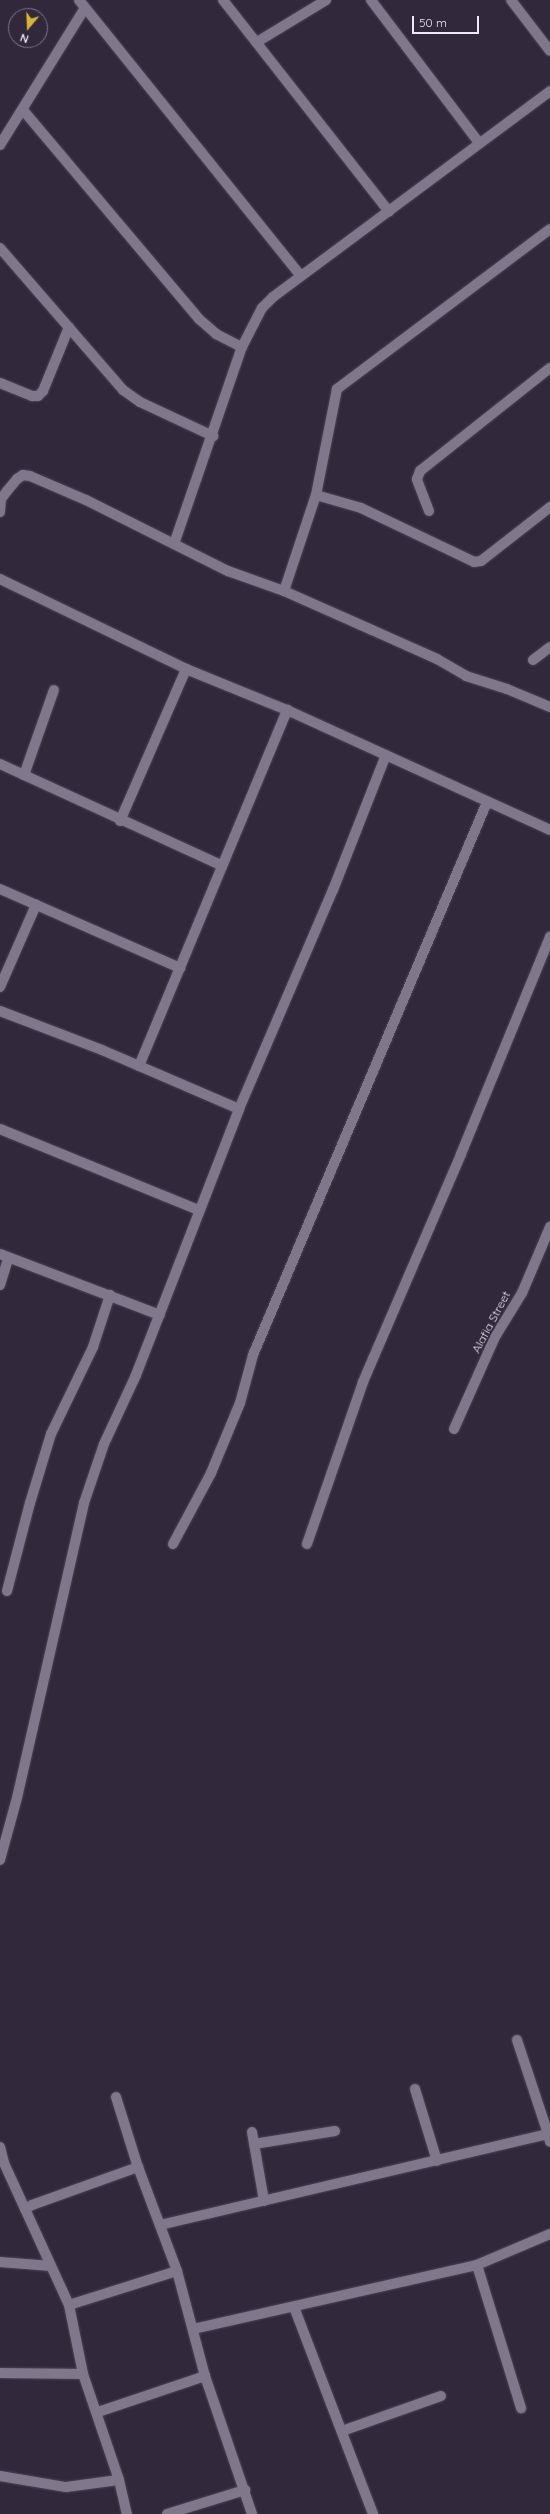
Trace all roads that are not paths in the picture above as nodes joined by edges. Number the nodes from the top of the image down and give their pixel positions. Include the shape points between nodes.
1 (223, 0) edge
2 (325, 0) edge
3 (371, 0) edge
4 (511, 0) edge
5 (82, 4) edge
6 (257, 42) junction
7 (550, 51) edge
8 (550, 91) edge
9 (23, 110) junction
10 (479, 143) junction
11 (0, 145) edge
12 (389, 212) junction
13 (550, 229) edge
14 (0, 248) edge
15 (301, 276) junction
16 (69, 327) junction
17 (242, 347) junction
18 (550, 368) edge
19 (0, 383) edge
20 (212, 436) junction
21 (316, 495) junction
22 (1, 499) edge
23 (550, 507) edge
24 (430, 511) dead end
25 (0, 512) edge
26 (174, 544) junction
27 (0, 579) edge
28 (284, 591) junction
29 (550, 647) edge
30 (533, 660) dead end
31 (186, 669) junction
32 (54, 690) dead end
33 (550, 707) edge
34 (287, 710) junction
35 (386, 755) junction
36 (0, 764) edge
37 (24, 775) junction
38 (487, 802) junction
39 (120, 821) junction
40 (550, 830) edge
41 (221, 865) junction
42 (0, 889) edge
43 (36, 905) junction
44 (550, 937) edge
45 (180, 968) junction
46 (0, 987) edge
47 (0, 1011) edge
48 (139, 1066) junction
49 (239, 1109) junction
50 (0, 1129) edge
51 (198, 1210) junction
52 (550, 1227) edge
53 (4, 1256) edge
54 (0, 1285) edge
55 (110, 1295) junction
56 (160, 1315) junction
57 (454, 1429) dead end
58 (172, 1544) dead end
59 (307, 1544) dead end
60 (8, 1591) dead end
61 (0, 1860) edge
62 (517, 2040) dead end
63 (415, 2090) dead end
64 (116, 2097) dead end
65 (335, 2131) dead end
66 (252, 2132) dead end
67 (549, 2138) edge
68 (254, 2144) junction
69 (0, 2146) edge
70 (437, 2161) junction
71 (2, 2163) edge
72 (138, 2167) junction
73 (264, 2201) junction
74 (25, 2209) junction
75 (160, 2225) junction
76 (550, 2234) edge
77 (0, 2262) edge
78 (50, 2266) junction
79 (477, 2266) junction
80 (177, 2271) junction
81 (69, 2305) junction
82 (294, 2307) junction
83 (193, 2329) junction
84 (0, 2373) edge
85 (83, 2374) junction
86 (204, 2376) junction
87 (440, 2396) dead end
88 (521, 2408) dead end
89 (98, 2412) junction
90 (342, 2431) junction
91 (0, 2476) edge
92 (119, 2480) junction
93 (245, 2490) junction
94 (127, 2514) edge
95 (167, 2514) edge
96 (252, 2514) edge
97 (373, 2514) edge

1 - 6 street
2 - 6 street
3 - 10 street
4 - 7 street
5 - 9 street
5 - 15 street
6 - 12 street
8 - 10 street
9 - 11 street
9 - 17 street via 199,319 216,334
10 - 12 street
12 - 15 street
13 - 21 street via 337,389
14 - 16 street
15 - 17 street via 262,308
16 - 19 street via 43,391 38,396
16 - 20 street via 130,396
17 - 20 street
18 - 24 street via 420,471 417,479
20 - 26 street
21 - 23 street via 361,508 474,562 481,561
21 - 28 street
22 - 25 street
22 - 26 street via 17,479 23,475 30,476 86,500
26 - 28 street via 228,571
27 - 31 street
28 - 33 street via 437,659 466,676
29 - 30 street
31 - 34 street
31 - 39 street
32 - 37 street
34 - 35 street
34 - 41 street
35 - 38 street
35 - 49 street via 333,890
36 - 37 street
37 - 39 street
38 - 40 street
38 - 58 street via 253,1355 240,1403 211,1473
39 - 41 street
41 - 45 street
42 - 43 street
43 - 45 street
43 - 46 street
44 - 59 street via 461,1154 363,1382
45 - 48 street
47 - 48 street
48 - 49 street
49 - 51 street
50 - 51 street
51 - 56 street
52 - 57 street, Alafia Street via 522,1292 495,1338
53 - 54 street
53 - 55 street
55 - 56 street
55 - 60 street via 93,1346 51,1434 30,1503
56 - 61 street via 104,1444 84,1503 17,1798
62 - 67 street
63 - 70 street
64 - 72 street
65 - 68 street
66 - 68 street
67 - 70 street
68 - 73 street
69 - 71 street
70 - 73 street
71 - 74 street
72 - 74 street via 32,2204
72 - 75 street
73 - 75 street
74 - 78 street
75 - 80 street
76 - 79 street
77 - 78 street
78 - 81 street
79 - 82 street
79 - 88 street
80 - 81 street
80 - 83 street
81 - 85 street
82 - 83 street
82 - 90 street
83 - 86 street
84 - 85 street
85 - 89 street
86 - 89 street
86 - 93 street
87 - 90 street
89 - 92 street
90 - 97 street
91 - 92 street via 66,2487
92 - 94 street
93 - 95 street
93 - 96 street

